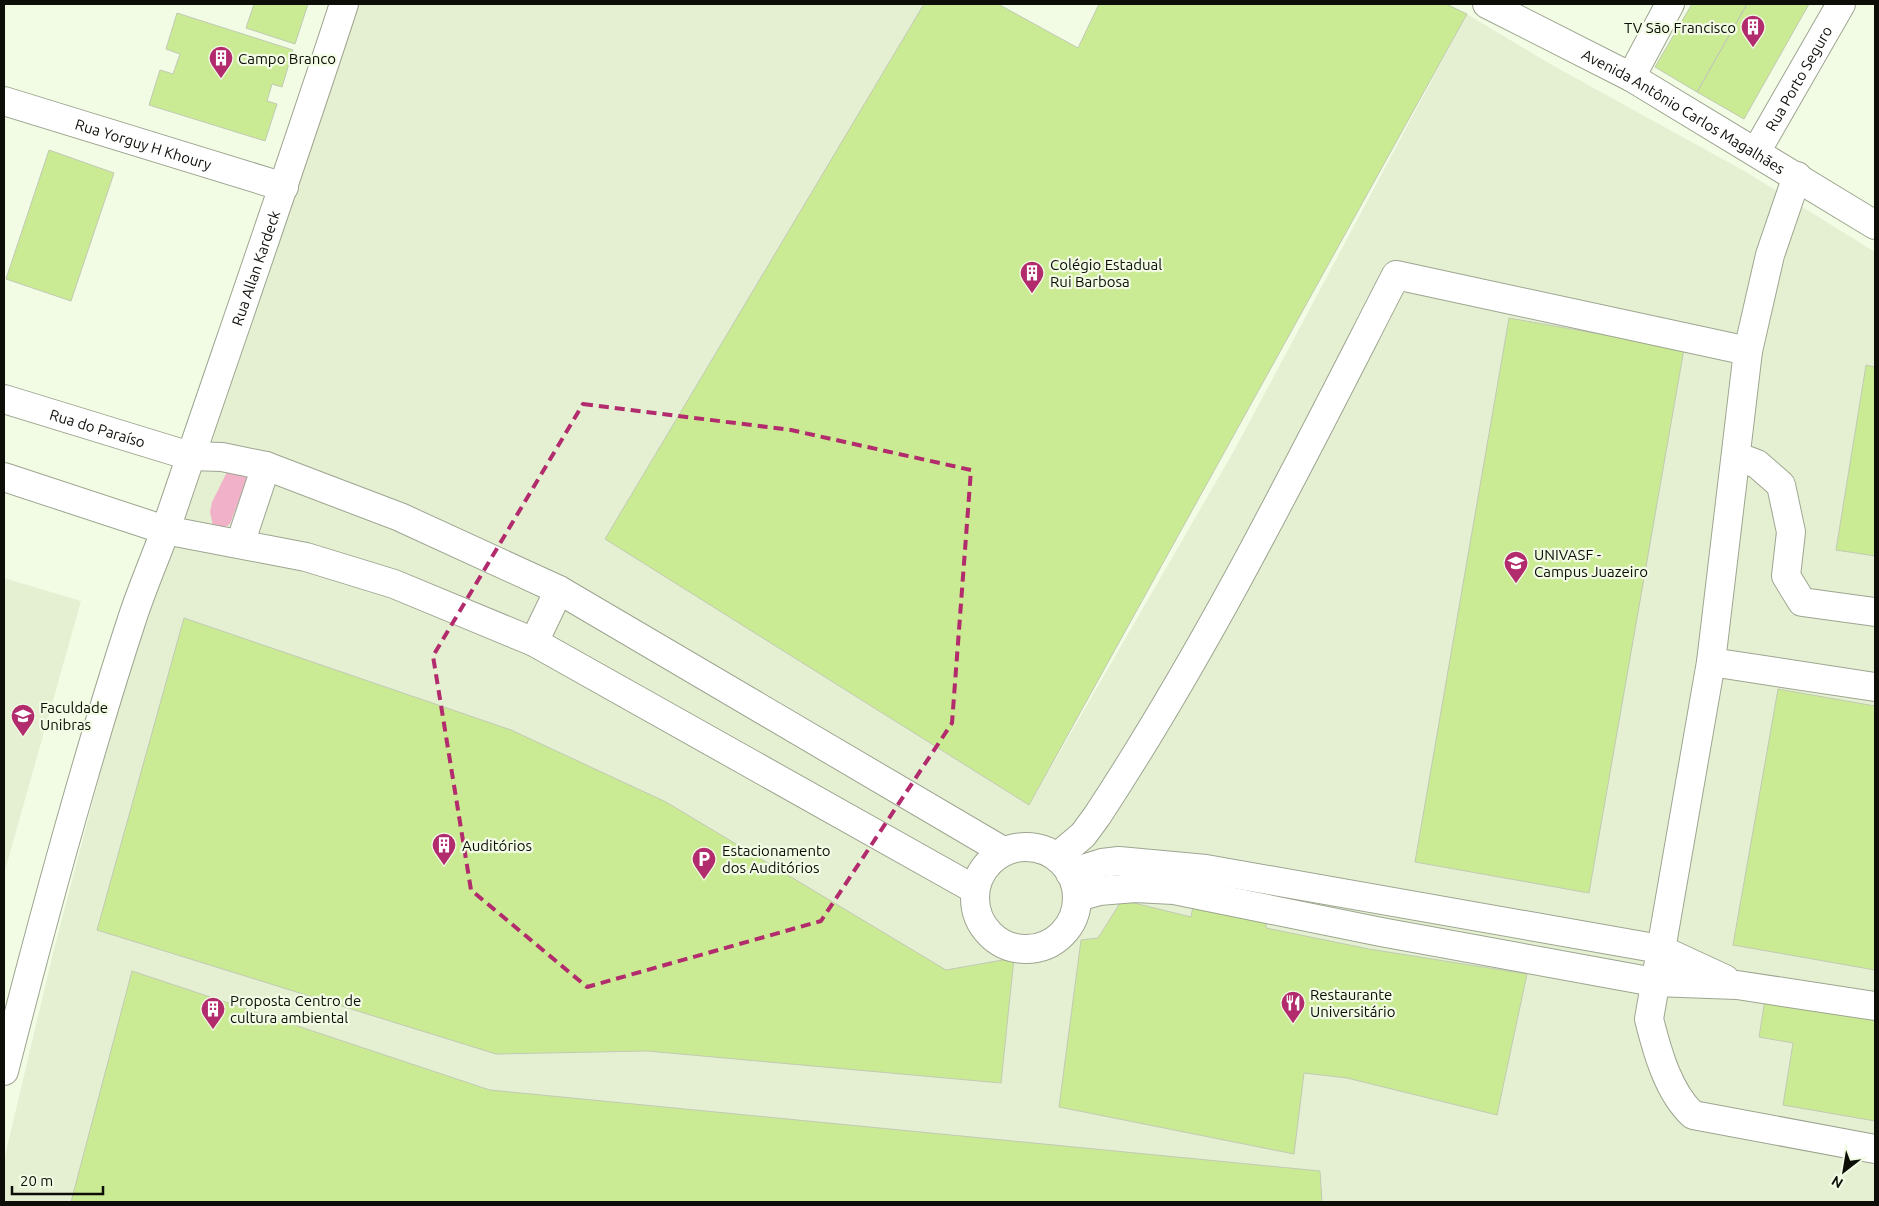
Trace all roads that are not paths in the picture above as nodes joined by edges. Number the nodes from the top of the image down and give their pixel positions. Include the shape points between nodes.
1 (344, 4) edge
2 (1487, 4) edge
3 (1670, 4) edge
4 (1841, 4) edge
5 (1631, 77) junction
6 (4, 102) edge
7 (1756, 152) junction
8 (1796, 176) junction
9 (284, 187) junction
10 (1875, 225) edge
11 (1748, 351) junction
12 (4, 399) edge
13 (190, 456) junction
14 (1736, 456) junction
15 (266, 466) junction
16 (4, 476) edge
17 (165, 530) junction
18 (240, 544) junction
19 (559, 590) junction
20 (1875, 612) edge
21 (534, 642) junction
22 (1711, 662) junction
23 (1875, 687) edge
24 (1003, 851) junction
25 (1068, 875) junction
26 (974, 889) junction
27 (1386, 901) junction
28 (1380, 932) junction
29 (1660, 949) junction
30 (1654, 982) junction
31 (1737, 985) junction
32 (1875, 1006) edge
33 (4, 1071) edge
34 (1875, 1149) edge

1 - 9 street, Rua Allan Kardeck
2 - 5 street, Avenida Antônio Carlos Magalhães
3 - 5 street
4 - 7 street, Rua Porto Seguro
5 - 7 street, Avenida Antônio Carlos Magalhães
6 - 9 street, Rua Yorguy H Khoury
7 - 8 street, Avenida Antônio Carlos Magalhães
8 - 10 street, Avenida Antônio Carlos Magalhães
8 - 11 street via 1770,255
9 - 13 street, Rua Allan Kardeck
11 - 14 street
11 - 25 street via 1396,275 1262,534 1171,697 1083,834
12 - 13 street, Rua do Paraíso
13 - 15 street, Rua do Paraíso via 222,457
13 - 17 street, Rua Allan Kardeck
14 - 20 street via 1757,464 1781,485 1791,532 1786,576 1802,602
14 - 22 street
15 - 18 street
15 - 19 street, Rua do Paraíso via 400,517
16 - 17 street
17 - 18 street
17 - 33 street, Rua Allan Kardeck via 133,617 97,732
18 - 21 street via 306,557 394,584
19 - 21 street
19 - 24 street, Rua do Paraíso
21 - 26 street
22 - 23 street
22 - 29 street
24 - 25 street via 1035,847
24 - 26 street via 979,874
25 - 26 street via 1075,914 1067,930 1054,942 1037,948 1020,949 1002,944 989,934 979,921 974,906
25 - 27 street via 1102,863 1155,863
25 - 28 street via 1099,891 1135,888 1174,890
27 - 28 street
27 - 29 street
28 - 30 street
29 - 30 street
29 - 31 street
30 - 31 street
30 - 34 street via 1649,1019 1655,1045 1669,1078 1693,1115
31 - 32 street

